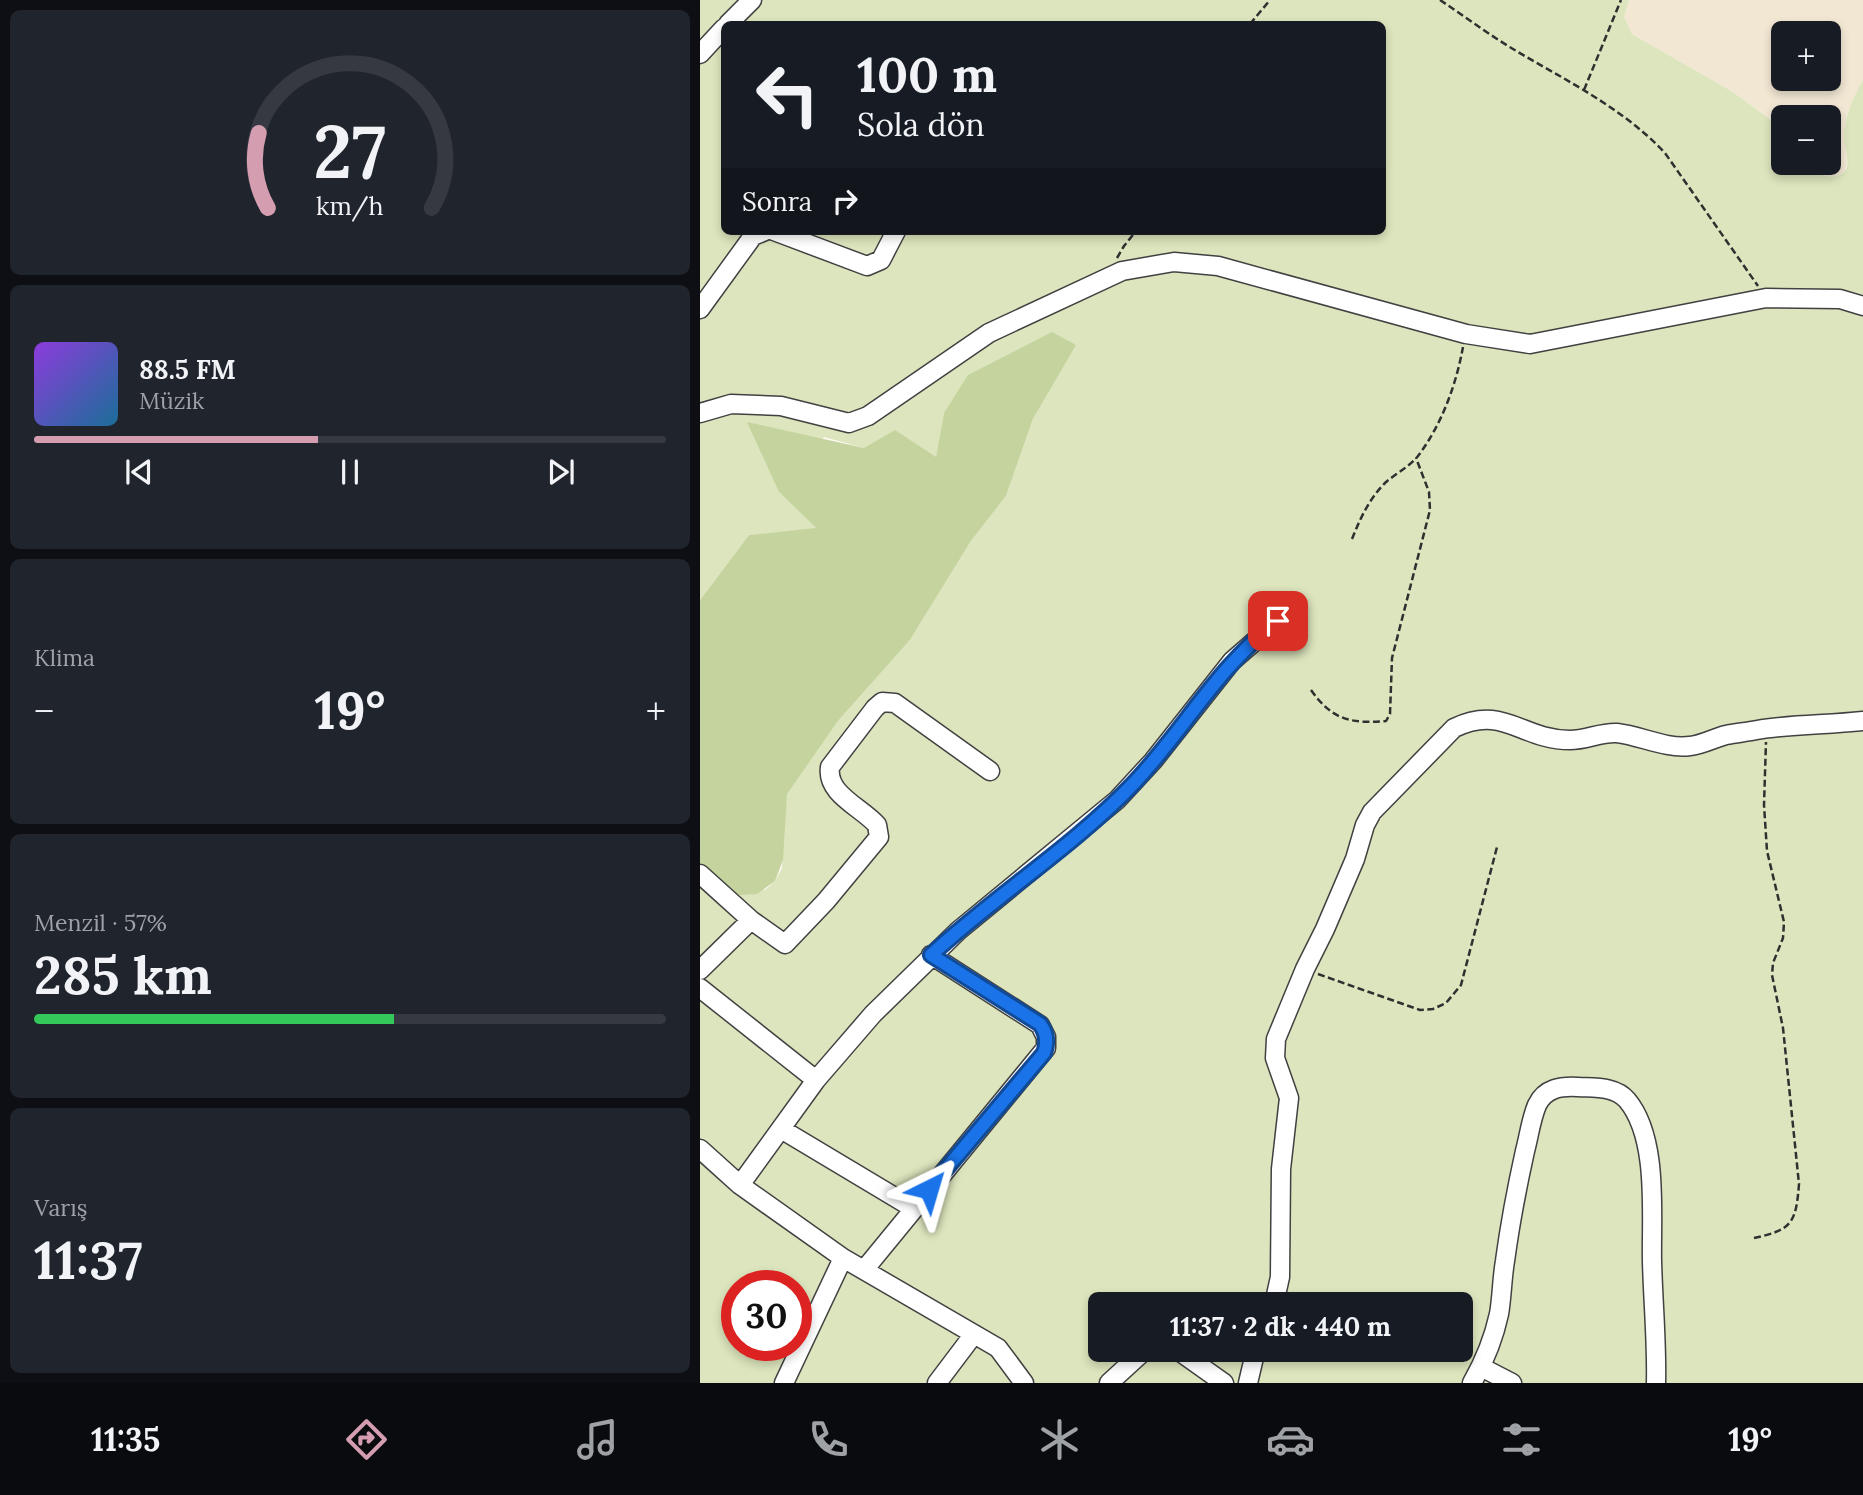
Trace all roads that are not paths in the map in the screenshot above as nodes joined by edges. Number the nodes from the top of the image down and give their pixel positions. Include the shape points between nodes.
1 (752, 0) edge
2 (731, 21) edge
3 (721, 31) edge
4 (700, 54) edge
5 (755, 235) edge
6 (785, 235) edge
7 (894, 235) edge
8 (1863, 306) edge
9 (700, 309) edge
10 (700, 413) edge
11 (1278, 621) dead end
12 (1863, 722) edge
13 (990, 771) dead end
14 (700, 874) edge
15 (751, 920) junction
16 (931, 955) junction
17 (700, 970) edge
18 (700, 988) edge
19 (816, 1080) junction
20 (781, 1129) junction
21 (700, 1149) edge
22 (740, 1185) junction
23 (913, 1209) junction
24 (843, 1258) junction
25 (864, 1270) junction
26 (1277, 1292) edge
27 (974, 1334) junction
28 (1132, 1362) edge
29 (1194, 1362) edge
30 (1253, 1362) edge
31 (1481, 1367) junction
32 (784, 1383) edge
33 (937, 1383) edge
34 (1024, 1383) edge
35 (1109, 1383) edge
36 (1224, 1383) edge
37 (1248, 1383) edge
38 (1472, 1383) edge
39 (1512, 1383) edge
40 (1656, 1383) edge

1 - 2 street
3 - 4 street
5 - 9 street
6 - 7 street via 867,266 881,260
8 - 10 street via 1840,299 1766,298 1530,344 1465,334 1218,267 1174,262 1122,271 989,333 868,416 849,423 781,406 731,404
11 - 16 street via 1232,661 1117,800
12 - 26 street via 1766,729 1669,747 1616,733 1573,740 1543,738 1484,718 1454,728 1372,812 1276,1039 1278,1069 1289,1098
13 - 15 street via 895,703 882,702 829,774 834,788 877,825 877,841 785,944
14 - 15 street
15 - 17 street
16 - 19 street
16 - 23 street via 1040,1024 1047,1042 1044,1053
18 - 19 street
19 - 20 street
20 - 22 street
20 - 23 street
21 - 22 street
22 - 24 street
23 - 25 street
24 - 25 street
24 - 32 street
25 - 27 street
27 - 33 street
27 - 34 street via 998,1348
28 - 35 street
29 - 36 street
30 - 37 street
31 - 38 street
31 - 39 street
31 - 40 street via 1499,1314 1518,1180 1535,1108 1546,1094 1562,1086 1607,1089 1627,1099 1647,1149

